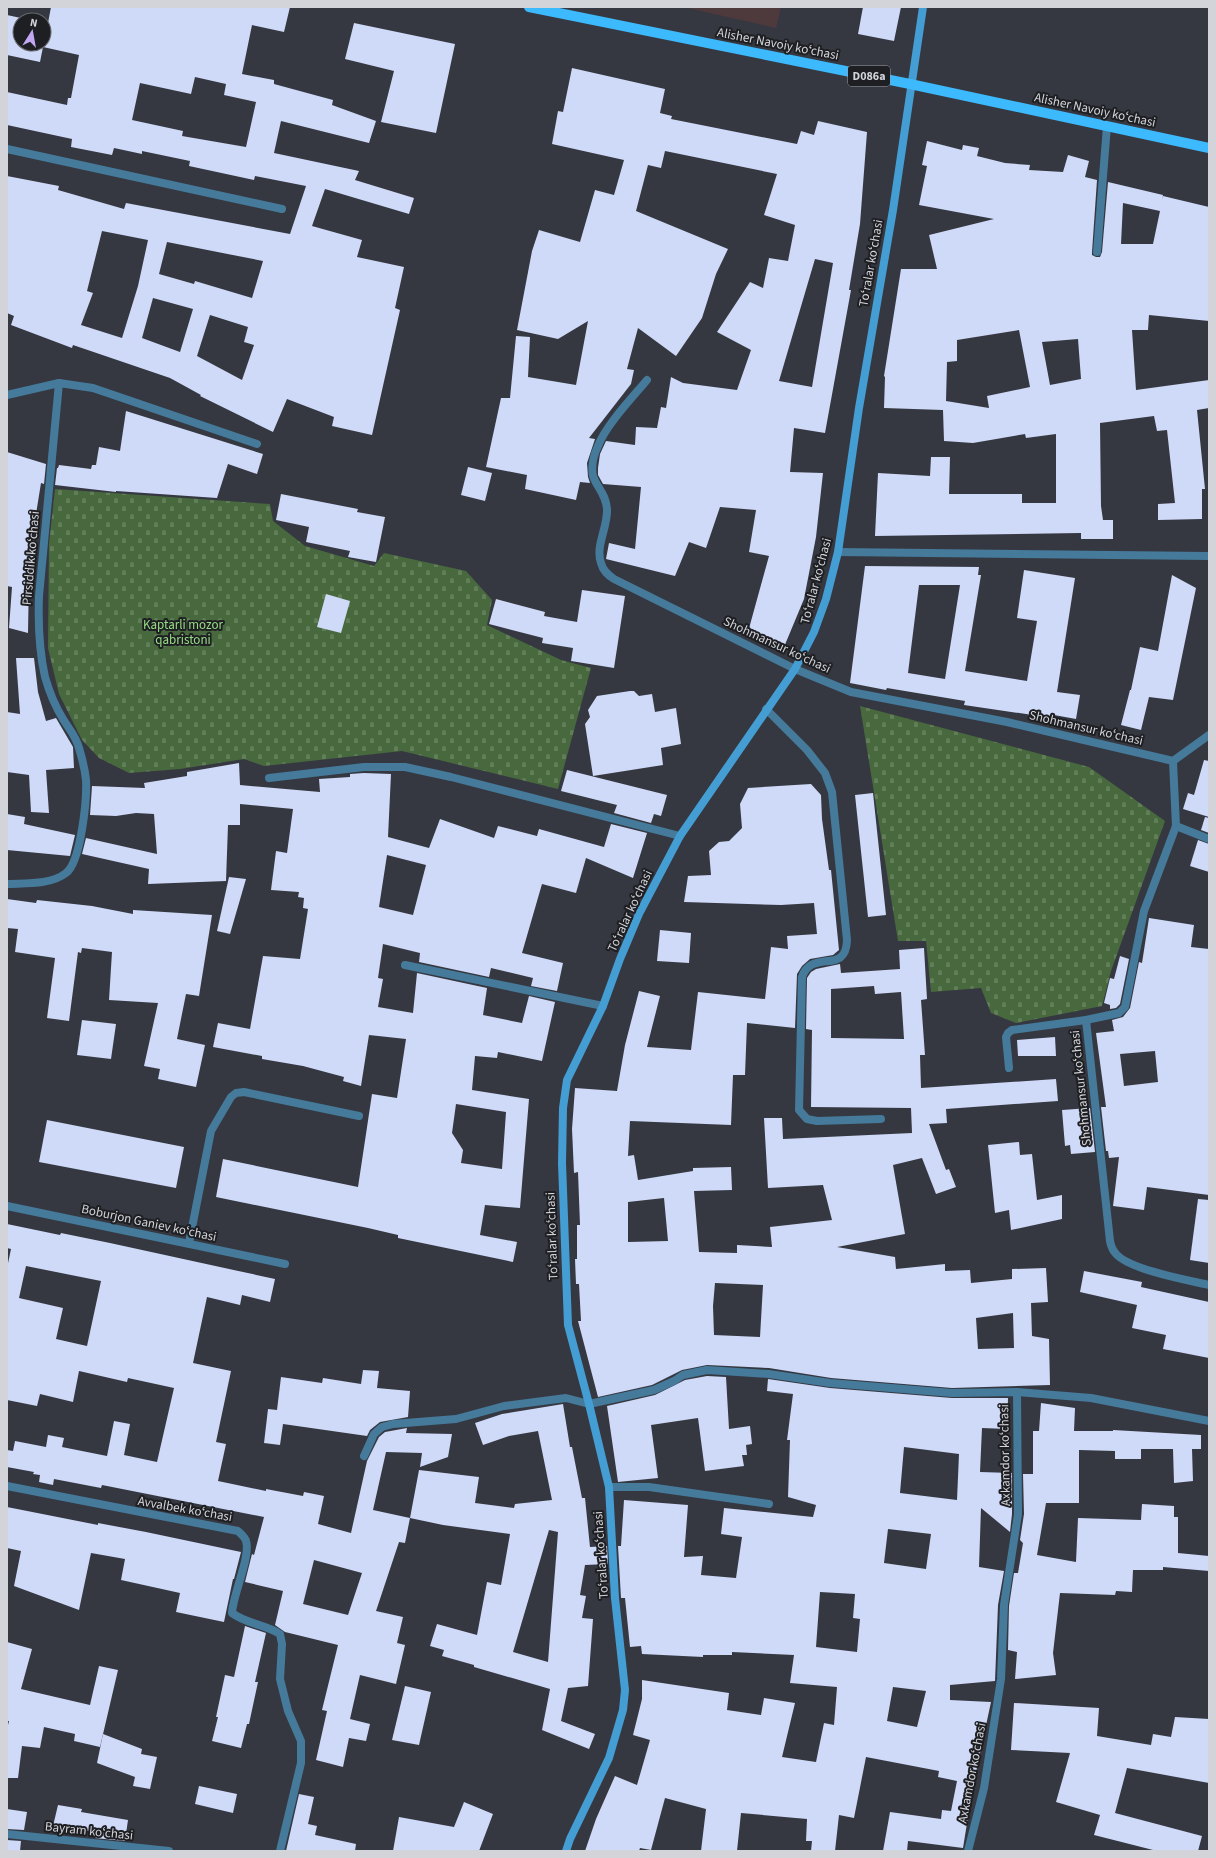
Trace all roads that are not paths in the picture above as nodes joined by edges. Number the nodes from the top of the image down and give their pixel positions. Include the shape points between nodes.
1 (529, 7) edge
2 (923, 7) edge
3 (910, 84) junction
4 (1107, 126) junction
5 (1209, 148) edge
6 (7, 149) edge
7 (282, 209) dead end
8 (1097, 252) dead end
9 (647, 380) dead end
10 (59, 383) junction
11 (7, 395) edge
12 (257, 444) dead end
13 (838, 552) junction
14 (1209, 556) edge
15 (795, 668) junction
16 (766, 709) junction
17 (1209, 736) edge
18 (1173, 761) junction
19 (269, 778) dead end
20 (1176, 826) junction
21 (680, 836) junction
22 (1209, 838) edge
23 (7, 884) edge
24 (405, 965) dead end
25 (603, 1006) junction
26 (1086, 1020) junction
27 (1009, 1068) dead end
28 (359, 1116) dead end
29 (881, 1119) dead end
30 (7, 1206) edge
31 (189, 1243) junction
32 (285, 1264) dead end
33 (1209, 1285) edge
34 (1017, 1392) junction
35 (589, 1404) junction
36 (1209, 1421) edge
37 (364, 1456) dead end
38 (7, 1486) edge
39 (609, 1487) junction
40 (769, 1504) dead end
41 (7, 1834) edge
42 (169, 1851) edge
43 (280, 1851) edge
44 (566, 1851) edge
45 (968, 1851) edge

1 - 3 main road, Alisher Navoiy koʻchasi / D086a
2 - 3 street, Toʻralar koʻchasi
3 - 4 main road, Alisher Navoiy koʻchasi / D086a
3 - 13 street, Toʻralar koʻchasi
4 - 5 main road, Alisher Navoiy koʻchasi / D086a
4 - 8 street
6 - 7 street
9 - 15 street, Shohmansur koʻchasi via 602,436 594,457 593,476 601,490 607,517 599,556 604,570 614,579
10 - 11 street
10 - 12 street via 93,388
10 - 23 street, Pirsiddik koʻchasi via 38,596 38,620 45,678 53,700 73,732 79,748 86,779 86,799 84,818 71,868 61,877 50,880
13 - 14 street
13 - 15 street, Toʻralar koʻchasi via 826,599 814,632
15 - 16 street, Toʻralar koʻchasi
15 - 18 street, Shohmansur koʻchasi via 851,692 1007,722
16 - 21 street, Toʻralar koʻchasi
16 - 29 street via 807,750 825,773 832,792 847,940 845,954 840,959 812,963 804,970 802,977 799,1110 807,1118 817,1121
17 - 18 street
18 - 20 street, Shohmansur koʻchasi
19 - 21 street via 364,766 405,767
20 - 22 street
20 - 26 street, Shohmansur koʻchasi via 1144,911 1125,1007 1119,1013
21 - 25 street, Toʻralar koʻchasi via 639,914
24 - 25 street
25 - 35 street, Toʻralar koʻchasi via 567,1080 563,1108 562,1163 568,1325
26 - 27 street via 1012,1030 1006,1038
26 - 33 street, Shohmansur koʻchasi via 1112,1250 1117,1256 1139,1267
28 - 31 street via 244,1092 236,1093 211,1131
30 - 31 street, Boburjon Ganiev koʻchasi
31 - 32 street, Boburjon Ganiev koʻchasi
34 - 35 street, Axkamdor koʻchasi via 952,1393 708,1370 683,1375 654,1390
34 - 36 street via 1091,1398
34 - 45 street, Axkamdor koʻchasi via 1018,1514 1004,1605 1001,1679 984,1788
35 - 37 street via 566,1398 504,1406 456,1419 393,1424 382,1427 374,1434
35 - 39 street, Toʻralar koʻchasi
38 - 43 street, Avvalbek koʻchasi via 238,1531 246,1541 246,1555 232,1603 232,1613 280,1634 280,1679 288,1711 301,1741 301,1764
39 - 40 street via 649,1487
39 - 44 street, Toʻralar koʻchasi via 615,1598 624,1668 623,1710 619,1731 609,1758
41 - 42 street, Bayram koʻchasi

